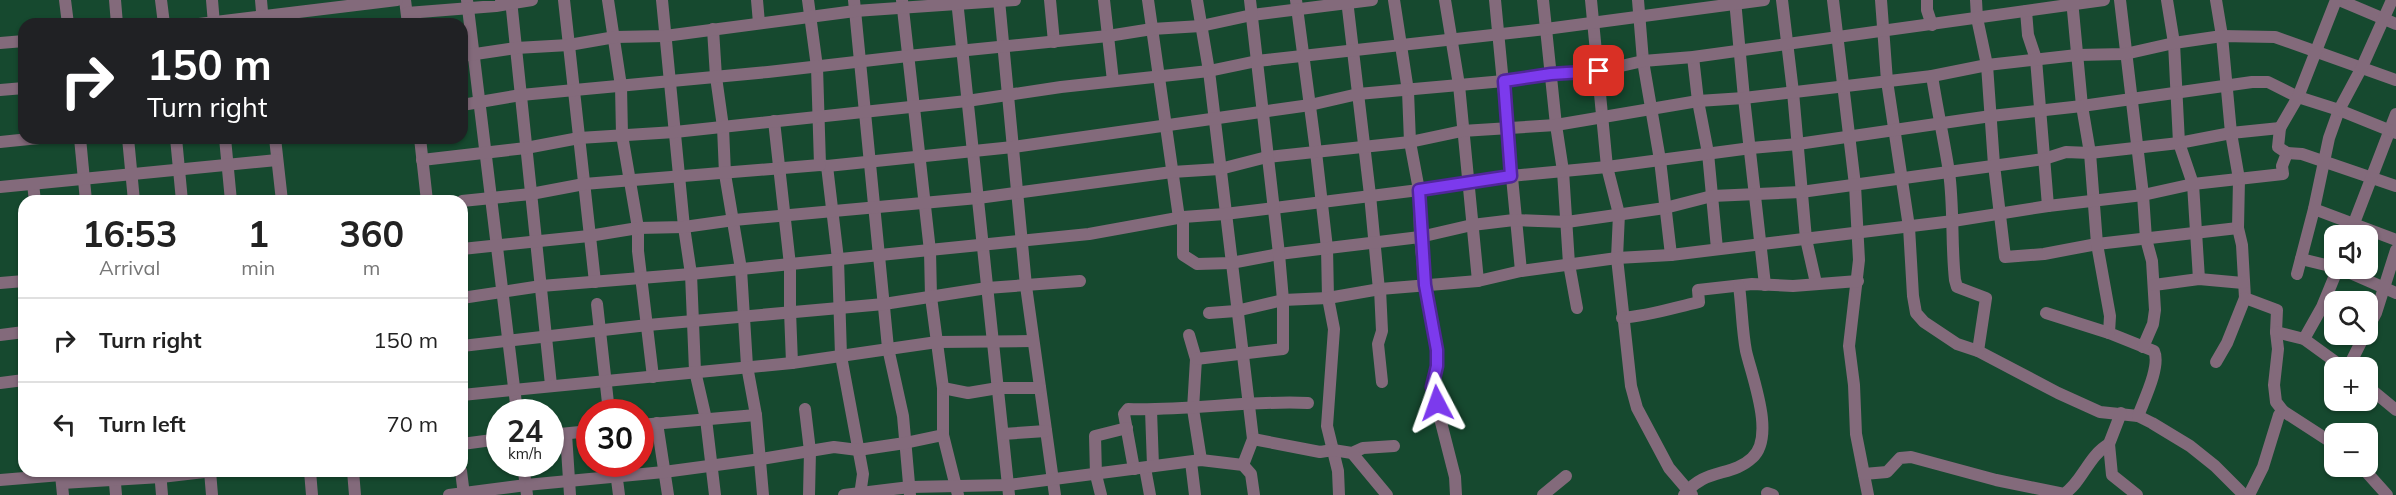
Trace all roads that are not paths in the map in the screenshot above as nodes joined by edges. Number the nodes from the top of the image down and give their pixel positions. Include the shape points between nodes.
1 (65, 0) edge
2 (115, 0) edge
3 (161, 0) edge
4 (212, 0) edge
5 (261, 0) edge
6 (397, 0) edge
7 (405, 0) edge
8 (532, 0) edge
9 (564, 0) edge
10 (608, 0) edge
11 (662, 0) edge
12 (758, 0) edge
13 (808, 0) edge
14 (1015, 0) edge
15 (1050, 0) edge
16 (1104, 0) edge
17 (1148, 0) edge
18 (1197, 0) edge
19 (1250, 0) edge
20 (1372, 0) edge
21 (1394, 0) edge
22 (1445, 0) edge
23 (1495, 0) edge
24 (1543, 0) edge
25 (1591, 0) edge
26 (1638, 0) edge
27 (1764, 0) edge
28 (1782, 0) edge
29 (1833, 0) edge
30 (1881, 0) edge
31 (1926, 0) edge
32 (1976, 0) edge
33 (2104, 0) edge
34 (2120, 0) edge
35 (2167, 0) edge
36 (2216, 0) edge
37 (2337, 0) edge
38 (2392, 0) edge
39 (511, 1) edge
40 (999, 1) edge
41 (1347, 2) edge
42 (1736, 2) edge
43 (2072, 2) edge
44 (957, 3) edge
45 (467, 4) edge
46 (902, 4) edge
47 (1296, 5) edge
48 (1685, 5) edge
49 (854, 6) edge
50 (2026, 11) junction
51 (1252, 15) junction
52 (1641, 16) junction
53 (67, 18) edge
54 (116, 18) edge
55 (163, 18) edge
56 (214, 18) edge
57 (263, 18) edge
58 (276, 18) edge
59 (407, 18) edge
60 (411, 18) edge
61 (810, 18) junction
62 (1977, 18) junction
63 (2390, 21) edge
64 (1593, 22) junction
65 (759, 23) junction
66 (1932, 25) junction
67 (1201, 26) junction
68 (713, 29) junction
69 (1152, 29) junction
70 (1546, 29) junction
71 (1884, 30) junction
72 (1499, 34) junction
73 (665, 36) junction
74 (1108, 36) junction
75 (1836, 36) junction
76 (2222, 36) junction
77 (615, 37) junction
78 (1452, 38) junction
79 (18, 42) edge
80 (1054, 42) junction
81 (0, 43) edge
82 (2174, 43) junction
83 (1787, 44) junction
84 (569, 45) junction
85 (1402, 46) junction
86 (516, 48) junction
87 (1004, 48) junction
88 (1740, 49) junction
89 (2315, 50) junction
90 (962, 52) junction
91 (1354, 52) junction
92 (2125, 54) junction
93 (468, 55) edge
94 (2077, 55) junction
95 (908, 56) junction
96 (1693, 57) junction
97 (1303, 58) junction
98 (468, 59) edge
99 (2036, 59) junction
100 (1257, 62) junction
101 (1643, 62) junction
102 (860, 63) junction
103 (1988, 65) junction
104 (817, 67) junction
105 (2362, 67) junction
106 (1209, 71) junction
107 (1599, 71) junction
108 (1551, 74) junction
109 (1159, 76) junction
110 (1932, 76) junction
111 (716, 77) junction
112 (2396, 80) edge
113 (670, 81) junction
114 (1113, 81) junction
115 (1504, 81) junction
116 (1887, 81) junction
117 (1459, 85) junction
118 (1842, 85) junction
119 (2225, 85) junction
120 (621, 87) junction
121 (18, 88) edge
122 (0, 90) edge
123 (574, 90) junction
124 (1408, 91) junction
125 (1793, 92) junction
126 (2178, 92) junction
127 (521, 94) junction
128 (1358, 94) junction
129 (1008, 95) junction
130 (2298, 97) junction
131 (1744, 98) junction
132 (2131, 100) junction
133 (478, 101) junction
134 (967, 101) junction
135 (1698, 101) junction
136 (468, 104) edge
137 (1310, 105) junction
138 (912, 106) junction
139 (2082, 106) junction
140 (1262, 110) junction
141 (1651, 110) junction
142 (2039, 110) junction
143 (2339, 110) junction
144 (865, 112) junction
145 (2396, 114) edge
146 (1991, 116) junction
147 (817, 117) junction
148 (1604, 118) junction
149 (1215, 119) junction
150 (774, 121) junction
151 (1165, 124) junction
152 (1556, 124) junction
153 (1938, 124) junction
154 (723, 127) junction
155 (1508, 127) junction
156 (2280, 128) junction
157 (1895, 130) junction
158 (1462, 131) junction
159 (675, 132) junction
160 (2393, 132) edge
161 (2231, 133) junction
162 (622, 135) junction
163 (1848, 136) junction
164 (579, 138) junction
165 (18, 140) edge
166 (1410, 141) junction
167 (0, 142) edge
168 (2179, 143) junction
169 (81, 144) edge
170 (129, 144) edge
171 (177, 144) edge
172 (226, 144) edge
173 (276, 144) edge
174 (421, 144) edge
175 (1798, 144) junction
176 (1013, 147) junction
177 (1363, 147) junction
178 (2138, 147) junction
179 (526, 148) junction
180 (1751, 148) junction
181 (973, 150) junction
182 (486, 152) junction
183 (1316, 152) junction
184 (1708, 153) junction
185 (2090, 153) junction
186 (2287, 153) junction
187 (918, 156) junction
188 (1267, 157) junction
189 (2044, 159) junction
190 (277, 160) junction
191 (422, 160) junction
192 (1660, 160) junction
193 (2322, 161) junction
194 (870, 162) junction
195 (228, 165) junction
196 (1994, 165) junction
197 (823, 166) junction
198 (1607, 167) junction
199 (1220, 169) junction
200 (778, 170) junction
201 (179, 171) junction
202 (1563, 171) junction
203 (1172, 172) junction
204 (1948, 172) junction
205 (725, 174) junction
206 (132, 176) junction
207 (1511, 176) junction
208 (680, 177) junction
209 (2372, 178) junction
210 (631, 179) junction
211 (1902, 179) junction
212 (2239, 179) junction
213 (84, 180) junction
214 (1467, 182) junction
215 (33, 184) junction
216 (584, 184) junction
217 (2193, 184) junction
218 (1855, 185) junction
219 (2396, 186) edge
220 (0, 187) edge
221 (1419, 190) junction
222 (1801, 192) junction
223 (1017, 193) junction
224 (1754, 193) junction
225 (531, 194) junction
226 (34, 195) edge
227 (85, 195) edge
228 (134, 195) edge
229 (181, 195) edge
230 (230, 195) edge
231 (281, 195) edge
232 (426, 195) edge
233 (1370, 195) junction
234 (2143, 195) junction
235 (1712, 196) junction
236 (492, 197) junction
237 (978, 198) junction
238 (468, 200) edge
239 (1322, 201) junction
240 (2093, 202) junction
241 (924, 205) junction
242 (2048, 206) junction
243 (874, 207) junction
244 (1272, 207) junction
245 (1665, 208) junction
246 (2314, 209) junction
247 (833, 212) junction
248 (1225, 214) junction
249 (1619, 214) junction
250 (785, 215) junction
251 (2001, 215) junction
252 (1181, 218) junction
253 (734, 220) junction
254 (1515, 220) junction
255 (1953, 221) junction
256 (1567, 222) junction
257 (2353, 222) junction
258 (1472, 225) junction
259 (2352, 225) edge
260 (684, 227) junction
261 (1909, 227) junction
262 (638, 228) junction
263 (2238, 228) junction
264 (2197, 232) junction
265 (1858, 233) junction
266 (590, 236) junction
267 (1420, 237) junction
268 (1806, 239) junction
269 (2146, 239) junction
270 (536, 240) junction
271 (2396, 240) edge
272 (1021, 242) junction
273 (1375, 244) junction
274 (1762, 244) junction
275 (2097, 244) junction
276 (498, 245) junction
277 (983, 246) junction
278 (468, 248) edge
279 (1327, 248) junction
280 (1717, 249) junction
281 (2396, 250) edge
282 (930, 251) junction
283 (1279, 254) junction
284 (1671, 255) junction
285 (879, 256) junction
286 (1617, 258) junction
287 (838, 259) junction
288 (2301, 259) junction
289 (1231, 263) junction
290 (1569, 264) junction
291 (790, 265) junction
292 (2324, 265) edge
293 (741, 269) junction
294 (1521, 271) junction
295 (691, 274) junction
296 (2297, 274) dead end
297 (642, 278) junction
298 (2199, 279) junction
299 (2333, 279) edge
300 (2362, 279) edge
301 (1080, 281) dead end
302 (1478, 281) junction
303 (1858, 281) junction
304 (18, 282) edge
305 (595, 282) junction
306 (0, 283) edge
307 (1816, 283) junction
308 (2243, 283) junction
309 (1425, 285) junction
310 (1765, 285) junction
311 (2154, 285) junction
312 (541, 286) junction
313 (1026, 286) junction
314 (1739, 286) junction
315 (987, 288) junction
316 (2382, 288) junction
317 (1380, 289) junction
318 (502, 292) junction
319 (2396, 293) edge
320 (468, 297) edge
321 (931, 297) junction
322 (1328, 298) junction
323 (2245, 298) junction
324 (1283, 300) junction
325 (597, 304) dead end
326 (884, 304) junction
327 (2378, 305) edge
328 (838, 308) junction
329 (1577, 308) dead end
330 (790, 311) junction
331 (1236, 311) junction
332 (1209, 313) dead end
333 (2046, 313) dead end
334 (744, 316) junction
335 (1622, 318) junction
336 (692, 321) junction
337 (648, 325) junction
338 (600, 332) junction
339 (2276, 332) junction
340 (18, 333) edge
341 (2109, 333) junction
342 (0, 335) edge
343 (546, 336) junction
344 (1189, 336) dead end
345 (2304, 339) junction
346 (1034, 341) junction
347 (508, 342) junction
348 (937, 342) junction
349 (993, 344) junction
350 (468, 345) edge
351 (2143, 347) junction
352 (888, 348) junction
353 (1978, 351) junction
354 (1242, 354) junction
355 (841, 356) junction
356 (2330, 357) edge
357 (1196, 359) junction
358 (2216, 362) dead end
359 (792, 363) junction
360 (747, 366) junction
361 (695, 371) junction
362 (653, 377) junction
363 (18, 381) edge
364 (606, 381) junction
365 (1382, 382) dead end
366 (0, 383) edge
367 (551, 385) junction
368 (943, 388) junction
369 (998, 388) junction
370 (1040, 388) junction
371 (514, 390) junction
372 (468, 394) edge
373 (2378, 395) edge
374 (515, 399) edge
375 (608, 399) edge
376 (1249, 403) junction
377 (1308, 403) dead end
378 (805, 409) dead end
379 (1193, 409) junction
380 (1150, 410) junction
381 (2396, 410) edge
382 (2283, 411) junction
383 (2121, 413) junction
384 (756, 415) junction
385 (2138, 416) junction
386 (706, 418) junction
387 (654, 423) edge
388 (657, 423) junction
389 (1127, 428) junction
390 (1046, 432) junction
391 (576, 433) edge
392 (566, 434) joint
393 (1003, 434) junction
394 (943, 435) junction
395 (2324, 438) edge
396 (1253, 440) junction
397 (486, 441) edge
398 (468, 443) edge
399 (905, 443) junction
400 (2109, 444) junction
401 (1394, 446) dead end
402 (858, 450) junction
403 (1334, 450) junction
404 (810, 451) junction
405 (1352, 453) junction
406 (761, 459) junction
407 (1196, 461) junction
408 (712, 465) junction
409 (1243, 465) junction
410 (1144, 468) junction
411 (654, 472) edge
412 (664, 472) junction
413 (1864, 474) junction
414 (1096, 475) junction
415 (1566, 476) dead end
416 (96, 477) edge
417 (114, 477) edge
418 (160, 477) edge
419 (211, 477) edge
420 (310, 477) edge
421 (353, 477) edge
422 (462, 477) edge
423 (584, 477) edge
424 (617, 477) edge
425 (2371, 477) edge
426 (1053, 479) junction
427 (0, 480) edge
428 (570, 480) junction
429 (61, 481) edge
430 (526, 490) edge
431 (1009, 490) edge
432 (910, 491) edge
433 (957, 491) edge
434 (464, 494) edge
435 (860, 494) edge
436 (1688, 494) edge
437 (116, 495) edge
438 (162, 495) edge
439 (212, 495) edge
440 (312, 495) edge
441 (355, 495) edge
442 (449, 495) edge
443 (570, 495) edge
444 (619, 495) edge
445 (668, 495) edge
446 (715, 495) edge
447 (763, 495) edge
448 (809, 495) edge
449 (844, 495) edge
450 (1055, 495) edge
451 (1101, 495) edge
452 (1150, 495) edge
453 (1195, 495) edge
454 (1254, 495) edge
455 (1339, 495) edge
456 (1387, 495) edge
457 (1456, 495) edge
458 (1543, 495) edge
459 (1868, 495) edge
460 (2137, 495) edge
461 (2244, 495) edge
462 (2250, 495) edge
463 (2387, 495) edge

1 - 53 street
2 - 54 street
3 - 55 street
4 - 56 street
5 - 57 street
6 - 58 street
7 - 59 street
8 - 39 street
9 - 84 street
10 - 77 street
11 - 73 street
12 - 65 street
13 - 61 street
14 - 40 street
15 - 80 street
16 - 74 street
17 - 69 street
18 - 67 street
19 - 51 street
20 - 41 street
21 - 85 street
22 - 78 street
23 - 72 street
24 - 70 street
25 - 64 street
26 - 52 street
27 - 42 street
28 - 83 street
29 - 75 street
30 - 71 street
31 - 66 street
32 - 62 street
33 - 43 street
34 - 92 street
35 - 82 street
36 - 76 street
37 - 63 street
37 - 89 street
38 - 63 street
39 - 45 street
39 - 86 street
40 - 44 street
40 - 87 street
41 - 47 street
41 - 91 street
42 - 48 street
42 - 88 street
43 - 50 street
43 - 94 street
44 - 46 street
44 - 90 street
45 - 60 street
46 - 49 street
46 - 95 street
47 - 51 street
47 - 97 street
48 - 52 street
49 - 61 street
49 - 102 street
50 - 62 street
50 - 99 street
51 - 67 street
51 - 100 street
52 - 64 street
52 - 101 street
61 - 65 street
61 - 104 street
62 - 66 street
62 - 103 street
63 - 105 street
64 - 70 street
64 - 107 street
65 - 68 street
66 - 71 street
67 - 69 street
67 - 106 street
68 - 73 street
68 - 111 street
69 - 74 street
69 - 109 street
70 - 72 street
70 - 108 street
71 - 75 street
71 - 116 street
72 - 78 street
72 - 115 street
73 - 77 street
73 - 113 street
74 - 80 street
74 - 114 street
75 - 83 street
75 - 118 street
76 - 82 street
76 - 89 street via 2275,37
76 - 119 street
77 - 84 street
77 - 120 street
78 - 85 street
78 - 117 street
79 - 81 street
80 - 87 street
82 - 92 street
82 - 126 street
83 - 88 street
83 - 125 street
84 - 86 street
84 - 123 street
85 - 91 street
85 - 124 street
86 - 93 street
86 - 127 street
87 - 90 street
87 - 129 street
88 - 96 street
88 - 131 street
89 - 105 street
89 - 130 street
90 - 95 street
90 - 134 street
91 - 97 street
91 - 128 street
92 - 94 street
92 - 132 street
94 - 99 street
94 - 139 street
95 - 102 street
95 - 138 street
96 - 101 street
96 - 135 street
97 - 100 street
97 - 137 street
98 - 133 street
99 - 103 street
99 - 142 street
100 - 106 street
100 - 140 street
101 - 107 street
101 - 141 street
102 - 104 street
102 - 144 street
103 - 110 street
103 - 146 street
104 - 111 street
104 - 147 street
105 - 112 street
105 - 143 street
106 - 109 street
106 - 149 street
107 - 108 street
107 - 148 street
108 - 115 street
108 - 152 street
109 - 114 street
109 - 151 street
110 - 116 street
110 - 153 street
111 - 113 street
111 - 154 street
113 - 120 street
113 - 159 street
114 - 129 street
115 - 117 street
115 - 155 street
116 - 118 street
116 - 157 street
117 - 124 street
117 - 158 street
118 - 125 street
118 - 163 street
119 - 126 street
119 - 130 street via 2268,82
119 - 161 street
120 - 123 street
120 - 162 street
121 - 122 street
123 - 127 street
123 - 164 street
124 - 128 street
124 - 166 street
125 - 131 street
125 - 175 street
126 - 132 street
126 - 168 street
127 - 133 street
127 - 179 street
128 - 137 street
128 - 177 street
129 - 134 street
129 - 176 street
130 - 143 street
130 - 156 street
131 - 135 street
131 - 180 street
132 - 139 street
132 - 178 street
133 - 136 street
133 - 182 street
134 - 138 street
134 - 181 street
135 - 141 street
135 - 184 street
137 - 140 street
137 - 183 street
138 - 144 street
138 - 187 street
139 - 142 street
139 - 185 street
140 - 149 street
140 - 188 street
141 - 148 street
141 - 192 street
142 - 146 street
142 - 189 street
143 - 160 street
143 - 193 street
144 - 147 street
144 - 194 street
145 - 160 street
146 - 153 street
146 - 196 street
147 - 150 street
147 - 197 street
148 - 152 street
148 - 198 street
149 - 151 street
149 - 199 street
150 - 154 street
150 - 200 street
151 - 176 street
151 - 203 street
152 - 155 street
152 - 202 street
153 - 157 street
153 - 204 street
154 - 159 street
154 - 205 street
155 - 158 street
155 - 207 street
156 - 161 street
156 - 186 street via 2278,147
157 - 163 street
157 - 211 street
158 - 166 street
158 - 214 street
159 - 162 street
159 - 208 street
160 - 209 street
161 - 168 street
161 - 212 street
162 - 164 street
162 - 210 street
163 - 175 street
163 - 218 street
164 - 179 street
164 - 216 street
165 - 167 street
166 - 177 street
166 - 221 street
168 - 178 street
168 - 217 street
169 - 213 street
170 - 206 street
171 - 201 street
172 - 195 street
173 - 190 street
174 - 191 street
175 - 180 street
175 - 222 street
176 - 181 street
176 - 223 street
177 - 183 street
177 - 233 street
178 - 185 street
178 - 234 street
179 - 182 street
179 - 225 street
180 - 184 street
180 - 224 street
181 - 187 street
181 - 237 street
182 - 191 street
182 - 236 street
183 - 188 street
183 - 239 street
184 - 192 street
184 - 235 street
185 - 189 street via 2066,152
185 - 240 street
186 - 193 street
186 - 212 street via 2283,174
187 - 194 street
187 - 241 street
188 - 199 street
188 - 244 street
189 - 196 street
189 - 242 street
190 - 195 street
190 - 231 street
191 - 232 street
192 - 198 street
192 - 245 street
193 - 209 street
193 - 246 street
194 - 197 street
194 - 243 street
195 - 201 street
195 - 230 street
196 - 204 street
196 - 251 street
197 - 200 street
197 - 247 street
198 - 202 street
198 - 249 street
199 - 203 street
199 - 248 street
200 - 205 street
200 - 250 street
201 - 206 street
201 - 229 street
202 - 207 street
202 - 256 street
203 - 223 street
203 - 252 street
204 - 211 street
204 - 255 street
205 - 208 street
205 - 253 street
206 - 213 street
206 - 228 street
207 - 214 street
207 - 254 street
208 - 210 street
208 - 260 street
209 - 219 street
209 - 257 street
210 - 216 street
210 - 262 street
211 - 218 street
211 - 261 street
212 - 217 street
212 - 263 street
213 - 215 street
213 - 227 street
214 - 221 street
214 - 258 street
215 - 220 street
215 - 226 street
216 - 225 street
216 - 266 street
217 - 234 street
217 - 264 street
218 - 222 street
218 - 265 street
221 - 233 street
221 - 267 street
222 - 224 street
222 - 268 street
223 - 237 street
223 - 272 street
224 - 235 street
224 - 274 street
225 - 236 street
225 - 270 street
233 - 239 street
233 - 273 street
234 - 240 street
234 - 269 street
235 - 245 street
235 - 280 street
236 - 238 street
236 - 276 street
237 - 241 street
237 - 277 street
239 - 244 street
239 - 279 street
240 - 242 street
240 - 275 street
241 - 243 street
241 - 282 street
242 - 251 street
243 - 247 street
243 - 285 street
244 - 248 street
244 - 283 street
245 - 249 street
245 - 284 street
246 - 257 street
246 - 288 street
247 - 250 street
247 - 287 street
248 - 252 street
248 - 289 street
249 - 256 street
249 - 286 street
250 - 253 street
250 - 291 street
251 - 255 street
251 - 275 street via 2005,257
252 - 272 street
252 - 289 street via 1183,255 1197,264
253 - 260 street
253 - 293 street
254 - 256 street
254 - 258 street
254 - 294 street
255 - 261 street
255 - 353 street via 1957,287 1986,298
256 - 290 street
257 - 259 street
257 - 271 street
258 - 267 street
258 - 302 street
260 - 262 street
260 - 295 street
261 - 265 street
261 - 353 street via 1916,313 1940,334
262 - 266 street
262 - 297 street
263 - 264 street
263 - 308 street
264 - 269 street
264 - 298 street
265 - 268 street
265 - 303 street
266 - 270 street
266 - 305 street
267 - 273 street
267 - 309 street
268 - 274 street
268 - 307 street
269 - 275 street
269 - 311 street
270 - 276 street
270 - 312 street
272 - 277 street
272 - 313 street
273 - 279 street
273 - 317 street
274 - 280 street
274 - 310 street
275 - 341 street via 2110,316
276 - 278 street
276 - 318 street
277 - 282 street
277 - 315 street
279 - 283 street
279 - 322 street
280 - 284 street
281 - 316 street
282 - 285 street
282 - 321 street
283 - 289 street
283 - 324 street
284 - 286 street
285 - 287 street
285 - 326 street
286 - 290 street
286 - 335 street
287 - 291 street
287 - 328 street
288 - 292 street
288 - 296 street
289 - 331 street
290 - 294 street
290 - 329 street
291 - 293 street
291 - 330 street
293 - 295 street
293 - 334 street
294 - 302 street
295 - 297 street
295 - 336 street
297 - 305 street
297 - 337 street
298 - 308 street
298 - 311 street
299 - 345 street
300 - 316 street
301 - 313 street
302 - 309 street
303 - 307 street
303 - 413 street via 1849,346 1856,434
304 - 306 street
305 - 312 street
307 - 310 street
308 - 323 street
309 - 317 street
309 - 457 street via 1437,350 1432,387
310 - 314 street
311 - 351 street via 2153,324
312 - 318 street
312 - 343 street
313 - 315 street
313 - 346 street
314 - 335 street via 1698,290 1699,302
314 - 436 street via 1747,352 1759,392 1761,445 1754,457 1702,478
315 - 321 street
315 - 349 street
316 - 319 street
316 - 327 street
317 - 322 street
317 - 365 street via 1382,331 1378,344
318 - 320 street
318 - 347 street
321 - 326 street
321 - 348 street
322 - 324 street
322 - 403 street via 1334,329 1327,426
323 - 339 street via 2277,310
323 - 358 street
324 - 331 street
324 - 354 street via 1283,349
325 - 338 street
326 - 328 street
326 - 352 street
328 - 330 street
328 - 355 street
330 - 334 street
330 - 359 street
331 - 332 street
331 - 354 street
333 - 341 street
334 - 336 street
334 - 360 street
335 - 436 street via 1631,386 1638,408 1669,468
336 - 337 street
336 - 361 street
337 - 338 street
337 - 362 street
338 - 343 street
338 - 364 street
339 - 345 street
339 - 382 street via 2275,394
340 - 342 street
341 - 351 street
343 - 347 street
343 - 367 street
344 - 357 street
345 - 356 street
346 - 349 street
346 - 370 street
347 - 350 street
347 - 371 street
348 - 349 street
348 - 352 street
348 - 368 street
349 - 369 street
351 - 385 street via 2157,356
352 - 355 street
352 - 399 street
353 - 383 street via 2100,412
354 - 357 street
354 - 376 street
355 - 359 street
355 - 402 street
357 - 379 street
359 - 360 street
360 - 361 street
360 - 384 street
361 - 362 street
361 - 386 street
362 - 364 street
363 - 366 street
364 - 367 street
364 - 375 street
367 - 371 street
368 - 369 street via 968,393
368 - 394 street
369 - 370 street
369 - 393 street
370 - 390 street
371 - 372 street
371 - 374 street
373 - 381 street
376 - 377 street
376 - 379 street
376 - 396 street
378 - 404 street
379 - 380 street
379 - 407 street
380 - 389 street via 1126,411
380 - 410 street
382 - 395 street
382 - 462 street
383 - 385 street
383 - 400 street
384 - 386 street
384 - 406 street
385 - 461 street via 2190,446
386 - 388 street
386 - 408 street
387 - 388 street
388 - 412 street
389 - 410 street
389 - 414 street via 1095,436
390 - 393 street
390 - 426 street
391 - 392 street
392 - 428 street
393 - 431 street
394 - 399 street
394 - 433 street
396 - 403 street via 1320,452
396 - 409 street
397 - 398 street
399 - 402 street
399 - 432 street
400 - 413 street via 2097,452 2064,494 1911,457 1900,458 1887,472
400 - 460 street via 2112,475
401 - 405 street via 1363,448
402 - 404 street via 834,447
402 - 435 street via 863,474
403 - 405 street
403 - 455 street
404 - 406 street
404 - 448 street
405 - 456 street
406 - 408 street
406 - 447 street
407 - 409 street
407 - 410 street
407 - 453 street
408 - 412 street
408 - 446 street
409 - 454 street via 1251,474
410 - 414 street
410 - 452 street
411 - 412 street
412 - 445 street
413 - 459 street
414 - 426 street
414 - 451 street
415 - 458 street
416 - 429 street
417 - 437 street
418 - 438 street
419 - 439 street
420 - 440 street
421 - 441 street
422 - 434 street
423 - 428 street
424 - 444 street
425 - 463 street
426 - 431 street
426 - 450 street
427 - 429 street
428 - 430 street
428 - 443 street
430 - 434 street
431 - 433 street
432 - 433 street
432 - 435 street
434 - 442 street
435 - 449 street

